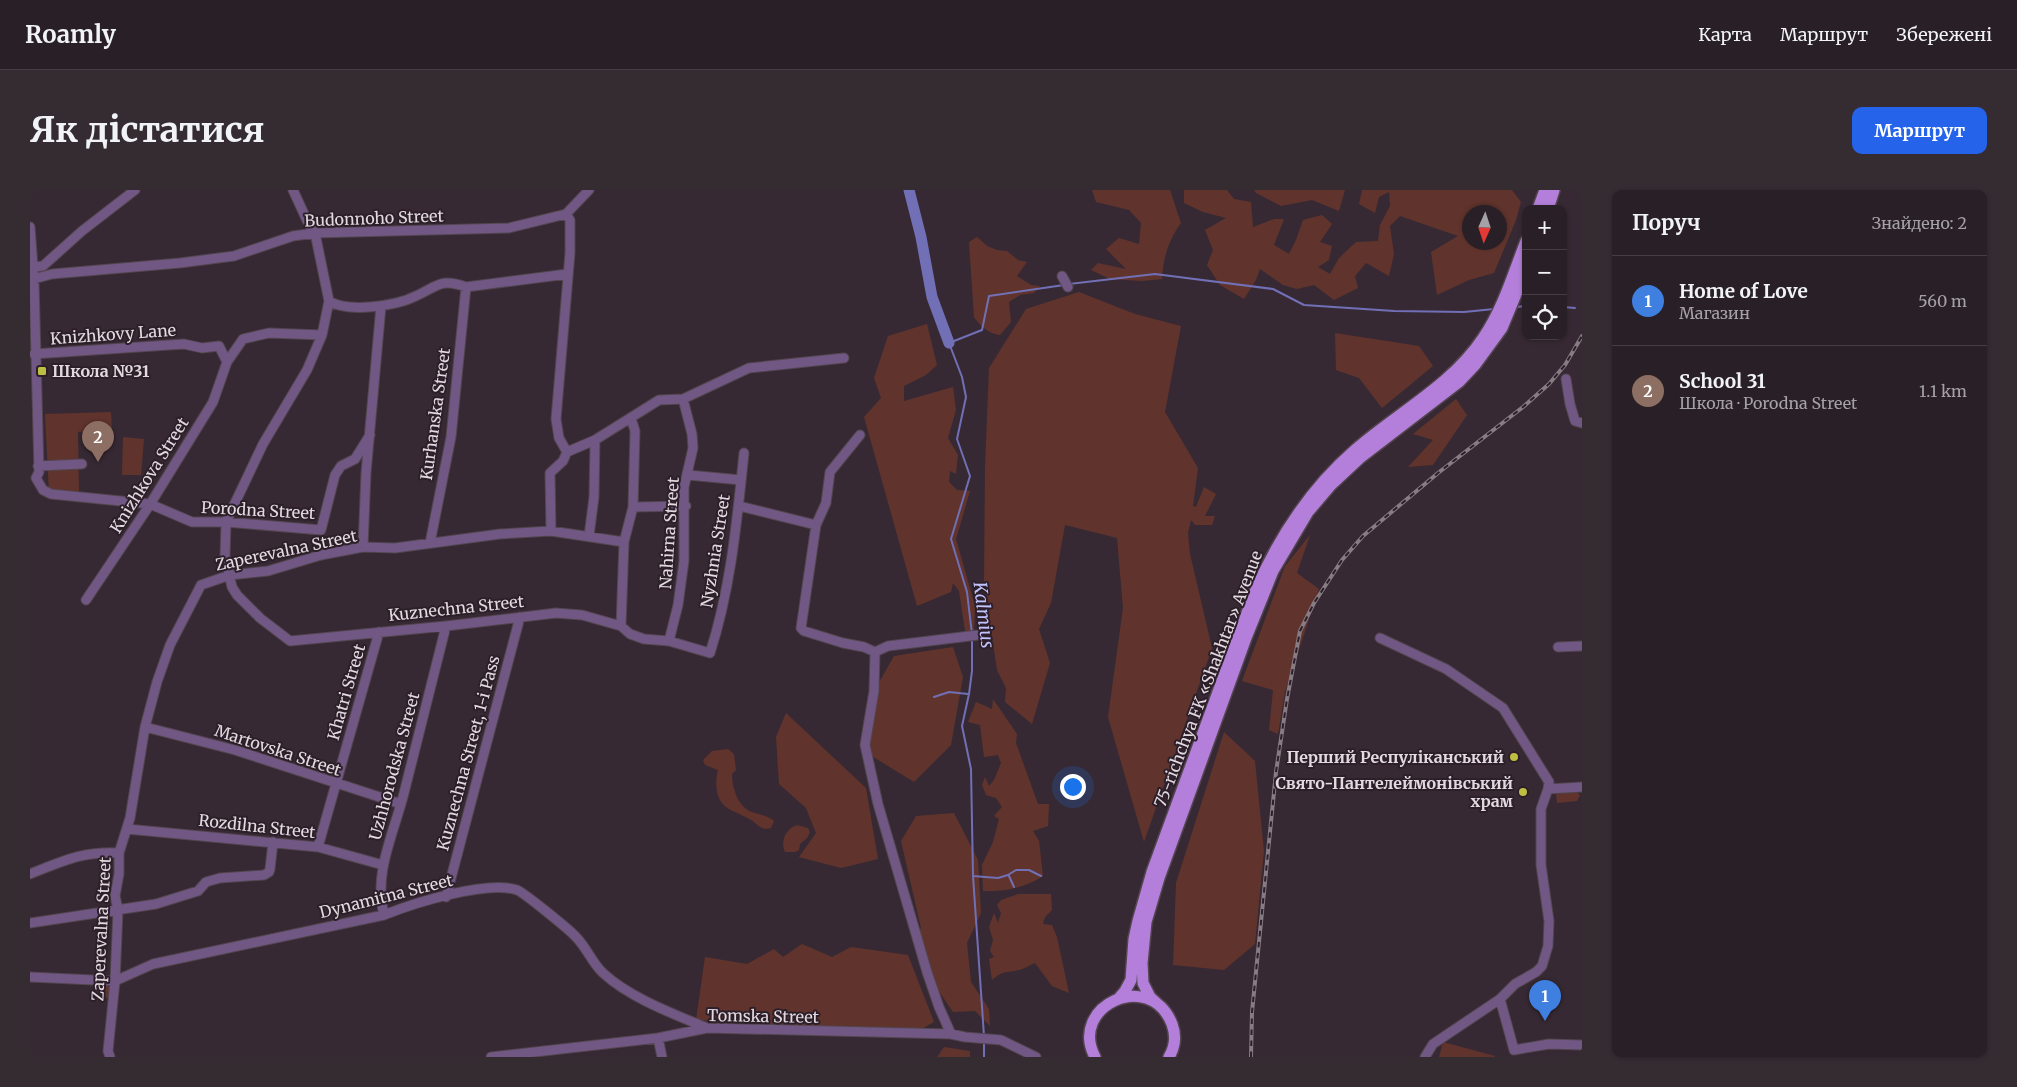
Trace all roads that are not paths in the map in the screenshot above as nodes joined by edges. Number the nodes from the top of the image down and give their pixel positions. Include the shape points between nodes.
1 (134, 190) edge
2 (293, 190) edge
3 (576, 190) edge
4 (589, 190) edge
5 (1545, 190) edge
6 (1554, 190) edge
7 (299, 195) edge
8 (578, 202) junction
9 (1542, 205) edge
10 (1544, 205) edge
11 (566, 214) junction
12 (30, 227) edge
13 (315, 233) junction
14 (1523, 250) edge
15 (33, 266) junction
16 (43, 266) junction
17 (52, 274) junction
18 (567, 274) junction
19 (1062, 276) dead end
20 (32, 280) edge
21 (1522, 280) edge
22 (466, 287) junction
23 (1068, 287) dead end
24 (329, 301) junction
25 (381, 306) junction
26 (322, 334) junction
27 (34, 354) junction
28 (844, 358) dead end
29 (227, 362) junction
30 (1566, 379) dead end
31 (683, 398) junction
32 (631, 418) junction
33 (1582, 424) edge
34 (370, 435) junction
35 (860, 435) dead end
36 (595, 440) junction
37 (567, 452) junction
38 (744, 453) dead end
39 (82, 464) dead end
40 (38, 466) junction
41 (688, 475) junction
42 (33, 479) edge
43 (741, 480) junction
44 (150, 504) junction
45 (633, 506) junction
46 (686, 506) junction
47 (739, 506) junction
48 (226, 522) junction
49 (816, 525) junction
50 (551, 531) junction
51 (589, 536) junction
52 (624, 542) junction
53 (430, 543) junction
54 (363, 547) junction
55 (230, 575) junction
56 (86, 600) dead end
57 (520, 617) junction
58 (446, 626) junction
59 (621, 626) junction
60 (379, 632) junction
61 (978, 635) dead end
62 (1380, 638) dead end
63 (669, 641) junction
64 (1582, 646) edge
65 (1558, 647) dead end
66 (875, 652) junction
67 (710, 653) joint
68 (145, 727) junction
69 (336, 784) junction
70 (1582, 788) edge
71 (1548, 789) junction
72 (401, 804) junction
73 (127, 829) junction
74 (273, 842) junction
75 (318, 847) junction
76 (119, 853) junction
77 (383, 865) junction
78 (30, 874) edge
79 (446, 897) junction
80 (118, 910) junction
81 (384, 915) junction
82 (30, 923) edge
83 (30, 977) edge
84 (115, 982) junction
85 (1119, 998) junction
86 (1500, 999) junction
87 (1162, 1008) junction
88 (707, 1028) junction
89 (951, 1034) junction
90 (658, 1038) junction
91 (1582, 1045) edge
92 (110, 1057) edge
93 (491, 1057) edge
94 (662, 1057) edge
95 (1036, 1057) edge
96 (1095, 1057) edge
97 (1169, 1057) edge
98 (1425, 1057) edge

1 - 16 street
2 - 7 street
3 - 8 street
4 - 8 street
5 - 9 main road
6 - 10 main road
7 - 13 street
8 - 11 street
11 - 13 street, Budonnoho Street via 509,228
11 - 18 street via 571,234
12 - 15 street
13 - 17 street, Budonnoho Street via 294,236 234,256
13 - 24 street
14 - 85 main road, 75-richchya FK «Shakhtar» Avenue via 1502,303 1483,338 1451,374 1356,449 1326,477 1285,531 1268,561 1143,900 1134,939 1131,980
15 - 16 street
15 - 20 street
16 - 17 street
17 - 20 street, Budonnoho Street
18 - 22 street
18 - 37 street via 556,419 559,438
19 - 23 street
20 - 27 street
21 - 87 main road, 75-richchya FK «Shakhtar» Avenue via 1502,328 1475,365 1459,382 1360,458 1331,485 1287,543 1261,598 1146,922 1142,963 1144,988
22 - 25 street via 453,283 436,284 415,297
22 - 53 street, Kurhanska Street via 451,438
24 - 25 street via 337,306
24 - 26 street
25 - 34 street, Porodna Street
26 - 29 street via 269,333 243,339
26 - 48 street via 307,370 262,444
27 - 29 street, Knizhkovy Lane via 184,344 202,348 219,346
27 - 40 street
28 - 31 street via 749,368
29 - 44 street, Knizhkova Street via 213,402
30 - 33 street via 1575,421
31 - 32 street via 659,400
31 - 41 street, Nahirna Street via 693,448
32 - 36 street
32 - 45 street via 635,431
34 - 48 street, Porodna Street via 356,459 341,466 335,475 322,530
34 - 54 street, Porodna Street
35 - 49 street via 830,472 826,503
36 - 37 street
36 - 51 street via 594,497
37 - 50 street via 563,461 550,473
38 - 43 street, Nyzhnia Street
39 - 40 street
40 - 42 street
41 - 43 street
41 - 46 street, Nahirna Street via 684,486
42 - 44 street, Porodna Street via 51,494
43 - 47 street, Nyzhnia Street
44 - 48 street, Porodna Street via 192,522
44 - 56 street, Knizhkova Street
45 - 46 street
45 - 52 street
46 - 63 street, Nahirna Street via 684,561
47 - 49 street
47 - 67 street, Nyzhnia Street via 732,557
48 - 55 street, Kuznechna Street via 224,557
49 - 66 street via 801,628
50 - 51 street, Zaperevalna Street
50 - 53 street, Zaperevalna Street
51 - 52 street, Zaperevalna Street
52 - 59 street
53 - 54 street, Zaperevalna Street via 395,548
54 - 55 street, Zaperevalna Street via 321,555 268,571
55 - 60 street, Kuznechna Street via 232,587 246,606 290,641
55 - 68 street, Zaperevalna Street via 201,585 170,645
57 - 58 street, Kuznechna Street
57 - 59 street, Kuznechna Street via 556,613
57 - 79 street, Kuznechna Street, 1-i Pass
58 - 60 street, Kuznechna Street
58 - 72 street, Uzhhorodska Street
59 - 63 street, Kuznechna Street via 630,634 644,639
60 - 69 street, Khatri Street
61 - 66 street via 888,646
62 - 71 street via 1446,669 1503,708 1549,782
63 - 67 street, Kuznechna Street
64 - 65 street
66 - 89 street via 874,691 866,744 885,831 927,972
68 - 69 street, Martovska Street via 235,750
68 - 73 street, Zaperevalna Street
69 - 72 street, Martovska Street
69 - 75 street, Khatri Street
70 - 71 street
71 - 86 street via 1541,809 1541,865 1549,921 1546,957 1536,972 1514,984
72 - 77 street, Uzhhorodska Street
73 - 74 street, Rozdilna Street
73 - 76 street, Zaperevalna Street
74 - 75 street, Rozdilna Street
74 - 80 street via 270,869 264,875 220,878 206,882 190,894
75 - 77 street, Rozdilna Street
76 - 78 street via 75,856
76 - 80 street, Zaperevalna Street via 115,896
77 - 81 street, Uzhhorodska Street via 380,899
79 - 81 street, Dynamitna Street via 414,903
79 - 88 street, Dynamitna Street via 491,887 519,890 575,936 603,973 657,1006
80 - 82 street
80 - 84 street, Zaperevalna Street
81 - 84 street, Dynamitna Street via 153,964
83 - 84 street, Dynamitna Street
84 - 92 street, Zaperevalna Street
85 - 87 main road via 1142,997
85 - 96 main road via 1104,1007 1094,1020 1090,1043
86 - 91 street via 1514,1050 1550,1044
86 - 98 street via 1433,1044
87 - 97 main road via 1173,1028 1174,1040
88 - 89 street, Tomska Street
88 - 90 street, Tomska Street
89 - 95 street, Tomska Street via 994,1038
90 - 93 street, Tomska Street
90 - 94 street

